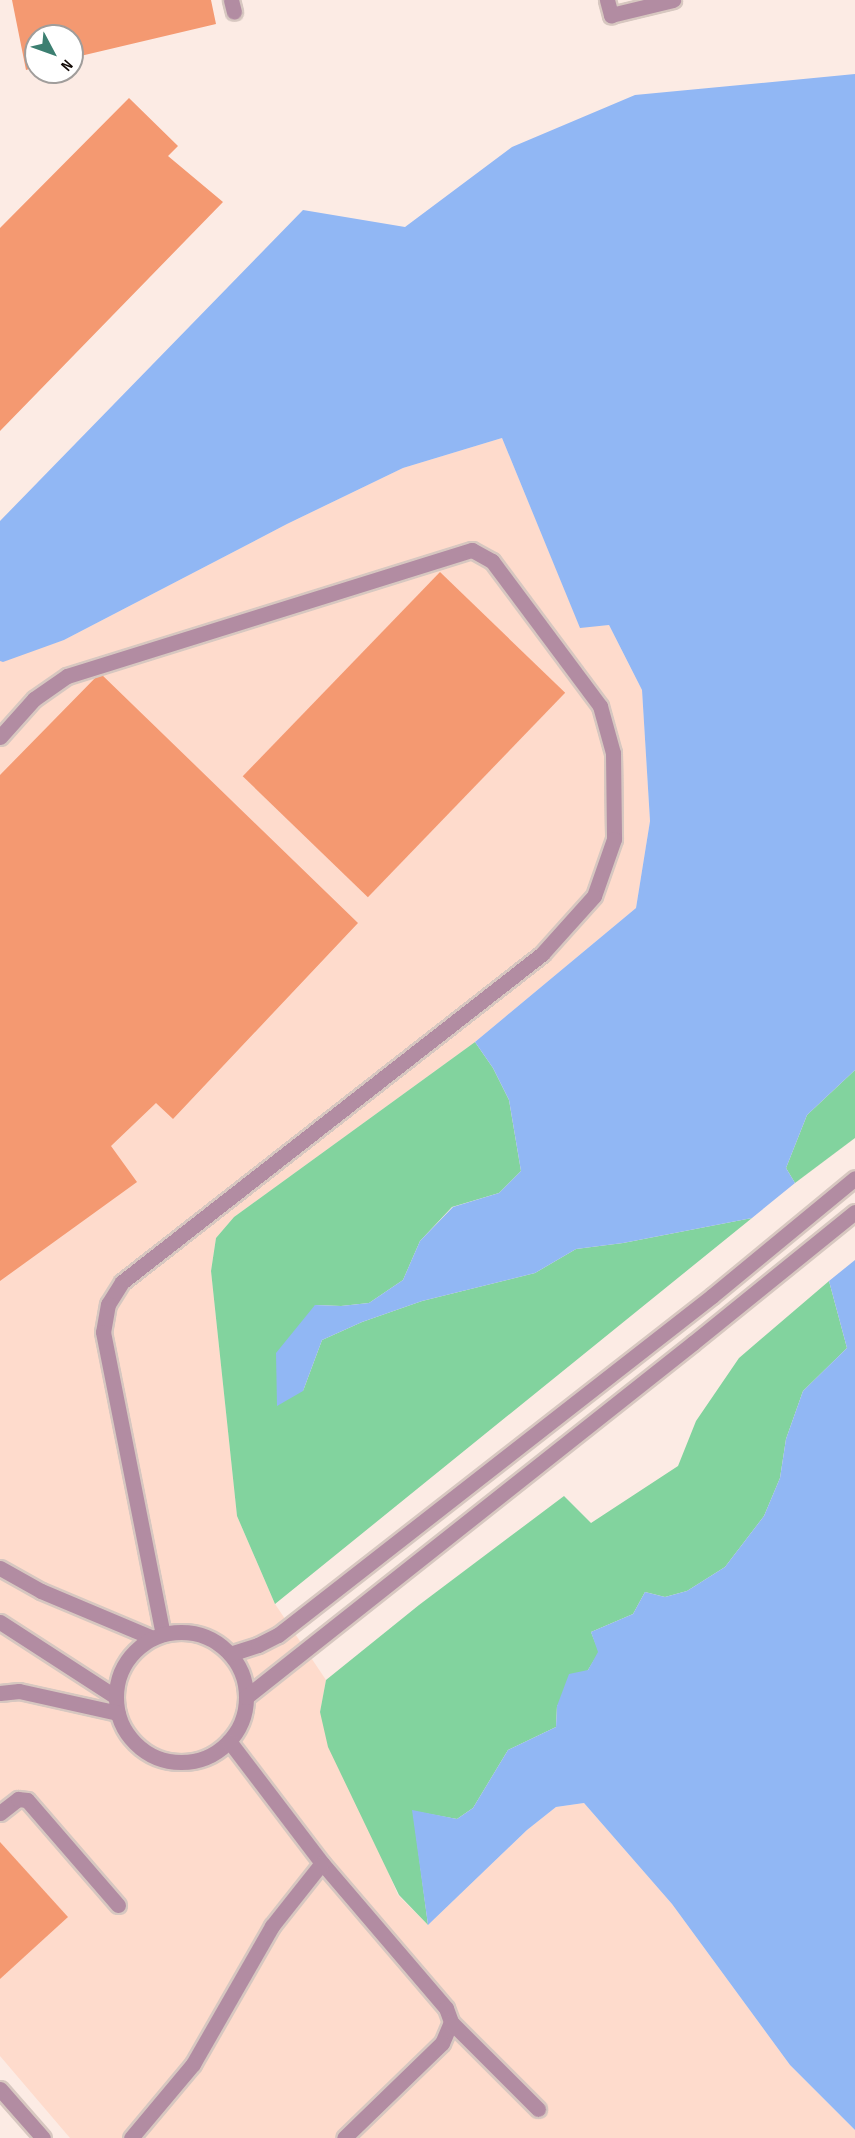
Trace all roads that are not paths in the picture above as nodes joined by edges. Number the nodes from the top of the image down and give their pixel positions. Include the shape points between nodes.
1 (607, 0) edge
2 (673, 0) edge
3 (0, 737) edge
4 (855, 1178) edge
5 (855, 1212) edge
6 (0, 1568) edge
7 (0, 1622) edge
8 (158, 1636) junction
9 (230, 1654) junction
10 (0, 1693) edge
11 (116, 1697) junction
12 (246, 1697) junction
13 (118, 1713) junction
14 (229, 1741) junction
15 (0, 1813) edge
16 (322, 1863) junction
17 (118, 1905) dead end
18 (451, 2022) junction
19 (0, 2089) edge
20 (538, 2109) dead end
21 (43, 2138) edge
22 (131, 2138) edge
23 (344, 2138) edge

1 - 2 street via 611,15
3 - 8 street via 34,699 67,676 472,550 492,561 600,705 613,753 614,840 594,896 542,954 122,1282 108,1304 103,1332
4 - 9 street via 712,1296 278,1635
5 - 12 street
6 - 8 street via 41,1591
7 - 11 street
8 - 9 street via 190,1632 205,1636
8 - 11 street via 140,1646 122,1669
9 - 12 street via 239,1667
10 - 13 street via 19,1691
11 - 13 street
12 - 14 street via 242,1720
13 - 14 street via 135,1743 165,1760 193,1761
14 - 16 street
15 - 17 street via 18,1799 27,1800
16 - 18 street via 446,2008
16 - 22 street via 272,1926 193,2064
18 - 20 street
18 - 23 street via 442,2043
19 - 21 street

